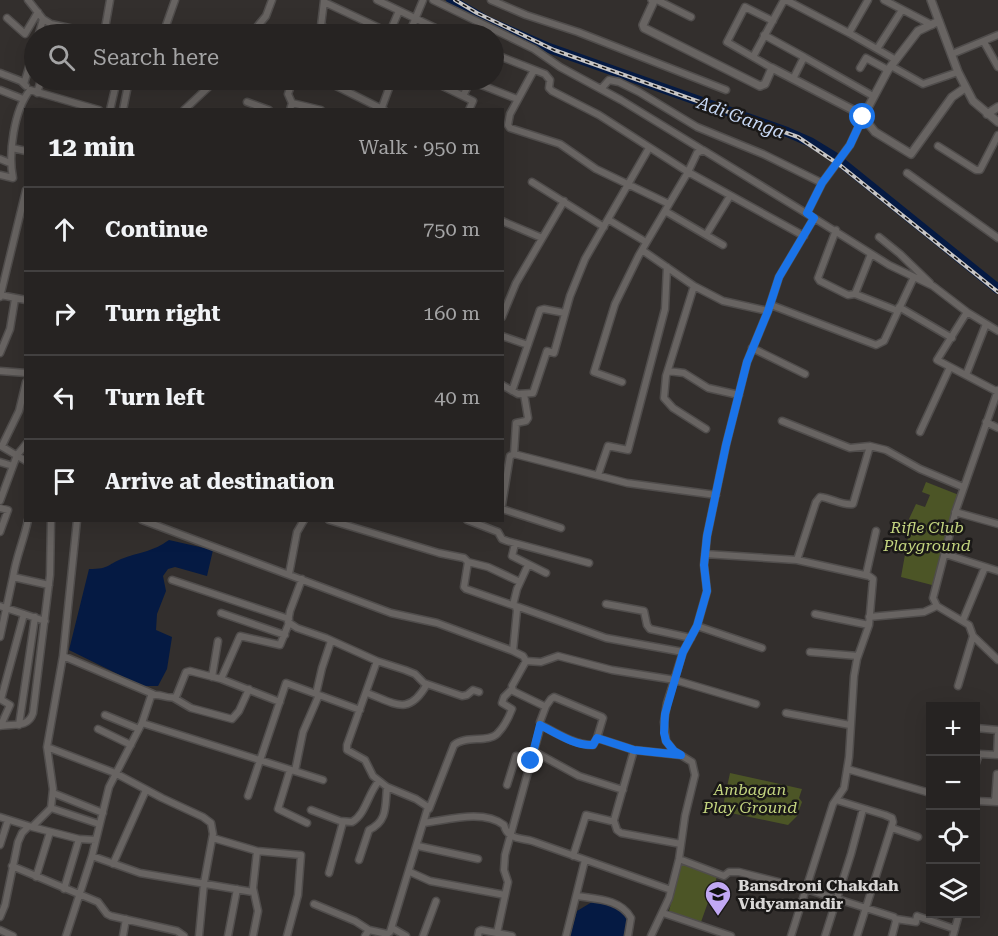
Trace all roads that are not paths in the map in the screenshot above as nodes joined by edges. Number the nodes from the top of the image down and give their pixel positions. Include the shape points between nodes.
1 (28, 0) edge
2 (110, 0) edge
3 (165, 0) edge
4 (273, 0) edge
5 (377, 0) edge
6 (423, 0) edge
7 (433, 0) edge
8 (491, 0) edge
9 (654, 0) edge
10 (785, 0) edge
11 (868, 0) edge
12 (884, 0) edge
13 (931, 0) edge
14 (174, 1) edge
15 (324, 1) edge
16 (902, 10) junction
17 (399, 11) junction
18 (38, 12) junction
19 (691, 17) dead end
20 (7, 18) dead end
21 (414, 18) junction
22 (44, 19) junction
23 (772, 21) junction
24 (936, 23) junction
25 (31, 24) edge
26 (42, 24) edge
27 (52, 24) edge
28 (106, 24) edge
29 (166, 24) edge
30 (259, 24) edge
31 (321, 24) edge
32 (370, 24) edge
33 (394, 24) edge
34 (412, 24) edge
35 (426, 24) edge
36 (482, 24) edge
37 (24, 32) edge
38 (849, 33) junction
39 (504, 34) edge
40 (998, 35) edge
41 (764, 36) junction
42 (984, 42) junction
43 (877, 49) junction
44 (952, 54) junction
45 (753, 57) junction
46 (804, 57) junction
47 (504, 58) edge
48 (892, 65) junction
49 (772, 68) junction
50 (860, 68) dead end
51 (998, 68) edge
52 (534, 70) junction
53 (958, 72) junction
54 (0, 73) edge
55 (793, 79) junction
56 (24, 84) edge
57 (601, 88) junction
58 (965, 88) junction
59 (0, 90) edge
60 (32, 90) edge
61 (115, 90) edge
62 (127, 90) edge
63 (205, 90) edge
64 (289, 90) edge
65 (344, 90) edge
66 (389, 90) edge
67 (451, 90) edge
68 (466, 90) edge
69 (495, 90) edge
70 (726, 90) dead end
71 (34, 92) junction
72 (463, 96) junction
73 (873, 96) junction
74 (23, 99) junction
75 (517, 99) junction
76 (247, 102) dead end
77 (291, 106) edge
78 (998, 107) edge
79 (86, 108) edge
80 (110, 108) edge
81 (123, 108) edge
82 (186, 108) edge
83 (264, 108) edge
84 (380, 108) edge
85 (382, 108) edge
86 (470, 108) edge
87 (987, 114) junction
88 (863, 117) junction
89 (998, 122) edge
90 (998, 135) edge
91 (938, 146) dead end
92 (12, 148) junction
93 (649, 148) junction
94 (701, 149) junction
95 (24, 151) edge
96 (0, 159) edge
97 (10, 163) junction
98 (688, 172) junction
99 (907, 173) dead end
100 (0, 175) edge
101 (532, 182) dead end
102 (822, 183) junction
103 (628, 184) junction
104 (730, 196) junction
105 (24, 198) edge
106 (564, 201) junction
107 (669, 204) junction
108 (665, 211) junction
109 (807, 213) junction
110 (814, 218) junction
111 (609, 220) junction
112 (504, 222) edge
113 (604, 227) junction
114 (836, 230) junction
115 (706, 235) junction
116 (997, 235) edge
117 (804, 236) junction
118 (879, 237) dead end
119 (542, 238) junction
120 (646, 242) junction
121 (723, 245) dead end
122 (642, 250) junction
123 (871, 254) junction
124 (667, 267) junction
125 (914, 277) junction
126 (694, 286) junction
127 (933, 286) junction
128 (855, 294) junction
129 (0, 296) edge
130 (15, 299) junction
131 (24, 300) edge
132 (770, 308) junction
133 (899, 309) junction
134 (504, 312) edge
135 (967, 312) junction
136 (565, 313) junction
137 (986, 324) junction
138 (998, 331) edge
139 (504, 337) edge
140 (952, 338) junction
141 (528, 345) junction
142 (752, 348) junction
143 (0, 353) edge
144 (950, 367) junction
145 (0, 371) edge
146 (668, 371) junction
147 (24, 373) edge
148 (806, 374) dead end
149 (966, 375) junction
150 (622, 382) dead end
151 (504, 386) edge
152 (512, 391) junction
153 (998, 392) edge
154 (524, 394) junction
155 (739, 395) junction
156 (24, 397) edge
157 (22, 412) edge
158 (782, 421) dead end
159 (986, 422) junction
160 (998, 428) edge
161 (706, 429) dead end
162 (920, 432) dead end
163 (1, 446) edge
164 (24, 446) edge
165 (870, 446) junction
166 (514, 453) junction
167 (17, 455) junction
168 (24, 460) edge
169 (0, 462) edge
170 (13, 466) junction
171 (598, 475) junction
172 (963, 488) junction
173 (504, 494) edge
174 (716, 495) junction
175 (1, 497) edge
176 (0, 508) edge
177 (504, 508) edge
178 (955, 512) junction
179 (27, 522) edge
180 (51, 522) edge
181 (77, 522) edge
182 (147, 522) edge
183 (303, 522) edge
184 (335, 522) edge
185 (470, 522) edge
186 (998, 524) edge
187 (561, 528) dead end
188 (876, 531) dead end
189 (0, 532) edge
190 (515, 544) junction
191 (705, 554) junction
192 (945, 554) junction
193 (797, 560) junction
194 (468, 562) junction
195 (589, 563) dead end
196 (528, 565) junction
197 (985, 567) junction
198 (998, 572) edge
199 (546, 573) dead end
200 (289, 574) junction
201 (866, 575) junction
202 (13, 577) junction
203 (302, 579) junction
204 (172, 580) dead end
205 (520, 582) junction
206 (49, 585) junction
207 (606, 604) dead end
208 (0, 606) edge
209 (514, 606) junction
210 (937, 606) junction
211 (7, 609) junction
212 (221, 613) dead end
213 (24, 614) junction
214 (815, 614) dead end
215 (35, 617) junction
216 (869, 617) junction
217 (963, 620) junction
218 (45, 621) junction
219 (289, 621) junction
220 (868, 625) junction
221 (697, 626) junction
222 (285, 635) junction
223 (973, 636) junction
224 (0, 637) edge
225 (691, 638) junction
226 (218, 641) dead end
227 (331, 641) junction
228 (762, 648) dead end
229 (513, 651) junction
230 (683, 652) junction
231 (810, 652) dead end
232 (63, 656) junction
233 (858, 656) junction
234 (998, 660) edge
235 (377, 661) junction
236 (526, 661) junction
237 (212, 677) junction
238 (221, 679) junction
239 (675, 680) junction
240 (427, 684) junction
241 (958, 686) dead end
242 (249, 689) junction
243 (512, 689) junction
244 (479, 692) dead end
245 (367, 693) junction
246 (153, 694) junction
247 (318, 694) junction
248 (174, 698) junction
249 (0, 699) edge
250 (280, 702) junction
251 (756, 704) dead end
252 (546, 706) junction
253 (360, 710) junction
254 (786, 712) dead end
255 (105, 715) dead end
256 (19, 725) junction
257 (540, 725) junction
258 (850, 725) junction
259 (0, 726) edge
260 (140, 726) junction
261 (98, 729) dead end
262 (980, 729) edge
263 (998, 732) edge
264 (597, 738) junction
265 (131, 745) junction
266 (47, 747) junction
267 (634, 750) junction
268 (533, 752) junction
269 (681, 755) junction
270 (997, 755) edge
271 (978, 756) edge
272 (260, 760) junction
273 (531, 761) junction
274 (847, 769) junction
275 (292, 771) junction
276 (115, 773) junction
277 (997, 774) edge
278 (323, 780) dead end
279 (379, 781) junction
280 (507, 785) dead end
281 (387, 787) junction
282 (146, 790) junction
283 (622, 790) junction
284 (926, 792) edge
285 (52, 793) junction
286 (248, 796) dead end
287 (836, 800) junction
288 (980, 801) edge
289 (996, 802) edge
290 (51, 808) junction
291 (428, 809) junction
292 (863, 809) junction
293 (311, 810) dead end
294 (103, 813) junction
295 (0, 817) edge
296 (9, 820) junction
297 (614, 821) junction
298 (343, 822) junction
299 (307, 823) dead end
300 (424, 823) junction
301 (99, 824) junction
302 (28, 826) junction
303 (892, 828) junction
304 (50, 832) junction
305 (510, 836) junction
306 (918, 837) dead end
307 (213, 838) junction
308 (79, 839) junction
309 (96, 840) junction
310 (681, 844) junction
311 (0, 845) edge
312 (418, 846) junction
313 (257, 851) junction
314 (92, 856) junction
315 (573, 856) junction
316 (478, 859) dead end
317 (679, 859) junction
318 (359, 860) dead end
319 (585, 861) junction
320 (113, 864) junction
321 (12, 866) junction
322 (410, 872) junction
323 (329, 873) dead end
324 (36, 877) junction
325 (204, 883) junction
326 (64, 889) junction
327 (237, 889) junction
328 (806, 889) junction
329 (671, 890) junction
330 (254, 892) junction
331 (79, 895) junction
332 (505, 895) junction
333 (577, 896) junction
334 (837, 899) junction
335 (436, 901) dead end
336 (314, 904) dead end
337 (865, 908) junction
338 (663, 913) junction
339 (0, 917) edge
340 (926, 917) edge
341 (932, 918) edge
342 (958, 918) edge
343 (126, 919) junction
344 (896, 919) junction
345 (392, 928) junction
346 (0, 930) edge
347 (367, 933) edge
348 (497, 933) junction
349 (954, 933) edge
350 (13, 936) edge
351 (66, 936) edge
352 (123, 936) edge
353 (184, 936) edge
354 (199, 936) edge
355 (228, 936) edge
356 (254, 936) edge
357 (287, 936) edge
358 (406, 936) edge
359 (423, 936) edge
360 (478, 936) edge
361 (512, 936) edge
362 (566, 936) edge
363 (628, 936) edge
364 (651, 936) edge
365 (731, 936) edge
366 (791, 936) edge
367 (825, 936) edge
368 (857, 936) edge
369 (892, 936) edge

1 - 18 street
2 - 28 street
3 - 14 street
4 - 30 street
5 - 17 street
6 - 21 street
7 - 36 street
8 - 70 street
9 - 19 street
9 - 49 street via 644,28 760,86 765,84
10 - 23 street
10 - 38 street
11 - 38 street
12 - 16 street
13 - 24 street
14 - 29 street
15 - 31 street
15 - 32 street
16 - 24 street
16 - 43 street
17 - 21 street
17 - 33 street
18 - 22 street
18 - 25 street
20 - 37 street
21 - 34 street
21 - 35 street
22 - 26 street
22 - 27 street
23 - 41 street
23 - 45 street via 745,7 727,43
24 - 44 street
24 - 48 street via 918,31
38 - 43 street
39 - 57 street
40 - 42 street
41 - 45 street
41 - 46 street
42 - 44 street
42 - 51 street
43 - 48 street
44 - 53 street
45 - 49 street
46 - 55 street
46 - 73 street
47 - 52 street
48 - 50 street via 866,58
48 - 53 street via 923,84
48 - 73 street
49 - 55 street
52 - 75 street
52 - 93 street via 545,74 552,91 599,115
53 - 58 street
54 - 56 street
55 - 88 street
57 - 94 street
57 - 102 street via 606,81 619,82 698,127
58 - 87 street
58 - 88 street via 952,97 911,154 875,132
59 - 74 street
60 - 71 street
61 - 80 street
62 - 81 street
63 - 82 street
64 - 77 street
65 - 84 street
66 - 85 street
67 - 72 street
68 - 72 street
69 - 75 street
71 - 74 street
71 - 79 street
72 - 86 street via 473,101
73 - 88 street
74 - 92 street
75 - 103 street via 510,114 510,128 560,144 596,169
76 - 83 street
78 - 87 street
87 - 89 street
88 - 102 street via 850,145
90 - 91 street via 980,170
92 - 95 street
92 - 97 street
93 - 98 street
93 - 103 street
94 - 98 street
94 - 109 street
96 - 97 street
97 - 100 street via 13,178
98 - 104 street
98 - 107 street
99 - 116 street
101 - 106 street
102 - 109 street
103 - 107 street
103 - 111 street
104 - 115 street
104 - 117 street
105 - 129 street
106 - 113 street
106 - 119 street
107 - 108 street
108 - 115 street
108 - 120 street
109 - 110 street
110 - 114 street
110 - 117 street
111 - 113 street
111 - 120 street
112 - 119 street
113 - 136 street via 585,259
114 - 123 street
114 - 128 street via 818,278 848,295
115 - 121 street
117 - 132 street via 779,277
118 - 127 street
119 - 134 street
120 - 122 street
122 - 124 street
122 - 150 street via 615,304 594,372
123 - 125 street
123 - 128 street
124 - 126 street
124 - 171 street via 665,309 628,450 608,446
125 - 127 street
125 - 133 street
126 - 132 street via 723,301
126 - 146 street
127 - 135 street
128 - 133 street
129 - 130 street
130 - 131 street
130 - 143 street via 10,329
132 - 133 street via 876,345 884,341
132 - 142 street
133 - 140 street
135 - 137 street
135 - 140 street
136 - 141 street via 540,310
136 - 154 street via 554,353 547,351 533,393
137 - 138 street
137 - 149 street
139 - 141 street
140 - 144 street via 936,360
141 - 152 street
142 - 148 street
142 - 155 street
144 - 149 street
144 - 162 street
145 - 147 street
146 - 155 street via 684,373 708,388
146 - 161 street via 664,398
149 - 153 street
151 - 152 street
152 - 154 street
153 - 159 street
154 - 166 street via 528,418 516,423
155 - 174 street
156 - 157 street
157 - 163 street
158 - 165 street via 850,448
159 - 160 street
159 - 172 street
163 - 167 street
164 - 167 street
165 - 172 street
165 - 193 street via 853,504 820,497
166 - 171 street
166 - 173 street via 510,456
167 - 168 street
167 - 170 street
169 - 170 street
170 - 175 street
171 - 174 street via 627,483
172 - 178 street
174 - 191 street
176 - 189 street via 8,510
177 - 187 street
178 - 186 street
178 - 192 street
179 - 202 street
180 - 206 street
181 - 232 street
182 - 200 street
183 - 200 street via 297,532
184 - 194 street
185 - 190 street via 498,532 502,539
188 - 201 street
190 - 195 street
190 - 196 street via 512,556
191 - 193 street
191 - 221 street via 707,591
192 - 197 street
192 - 210 street via 933,598
193 - 201 street
194 - 205 street
194 - 209 street via 466,589
196 - 199 street
196 - 205 street
197 - 198 street
197 - 217 street
200 - 203 street
201 - 216 street via 874,584
202 - 206 street
202 - 211 street
203 - 219 street
203 - 229 street
204 - 219 street
205 - 209 street
206 - 218 street
207 - 225 street via 644,611 648,628
208 - 211 street
209 - 229 street via 518,612
209 - 230 street via 606,638
210 - 216 street via 924,612
210 - 217 street
211 - 213 street
211 - 224 street
212 - 222 street
213 - 215 street
213 - 249 street
214 - 220 street
215 - 218 street
215 - 256 street
216 - 220 street
217 - 223 street
218 - 256 street via 33,713
219 - 222 street
219 - 227 street
220 - 233 street
221 - 225 street
221 - 228 street
222 - 238 street via 280,645 240,636
223 - 234 street
223 - 241 street
225 - 230 street
226 - 237 street
227 - 235 street
227 - 247 street
229 - 236 street
230 - 239 street
231 - 233 street
232 - 246 street
232 - 266 street
233 - 258 street
235 - 240 street via 412,673
235 - 245 street
236 - 239 street via 542,662 558,656
236 - 243 street
237 - 238 street
237 - 248 street via 186,672
238 - 242 street
239 - 251 street
239 - 269 street via 664,733 666,741
240 - 244 street via 462,696 473,690
240 - 245 street via 419,699 410,704 390,702
242 - 248 street via 232,719 191,708
242 - 250 street
243 - 252 street
243 - 291 street via 502,703 512,709 497,734 454,745
245 - 253 street
246 - 248 street
246 - 260 street
247 - 250 street via 286,683
247 - 253 street
247 - 275 street
249 - 259 street via 10,705
250 - 272 street
252 - 257 street
252 - 264 street via 555,697 602,717
253 - 279 street via 346,749 365,760
254 - 258 street
255 - 260 street
256 - 259 street
257 - 264 street via 588,745 593,745
257 - 268 street
258 - 274 street
260 - 265 street
260 - 272 street
261 - 265 street
262 - 263 street
263 - 270 street
264 - 267 street
265 - 276 street
266 - 276 street
266 - 285 street
267 - 269 street
267 - 283 street
268 - 273 street
268 - 283 street via 579,776
269 - 310 street via 692,762 694,775
270 - 271 street
272 - 275 street
272 - 286 street
273 - 280 street via 516,756
273 - 305 street
274 - 284 street
274 - 287 street via 844,788
275 - 278 street
275 - 299 street via 278,809
276 - 282 street
276 - 294 street
277 - 289 street
279 - 281 street
279 - 298 street via 359,816 352,822
281 - 291 street via 427,805
281 - 318 street via 383,819 369,830
282 - 307 street via 212,823
282 - 320 street
283 - 297 street
285 - 290 street
285 - 294 street
287 - 292 street
287 - 328 street
288 - 289 street
290 - 301 street
290 - 302 street
291 - 300 street
292 - 303 street via 892,818
292 - 334 street
293 - 298 street
294 - 301 street
295 - 296 street
296 - 302 street
296 - 311 street
297 - 310 street via 621,833
297 - 315 street via 586,815
298 - 323 street
300 - 305 street via 476,817 494,819 504,825
300 - 312 street
301 - 309 street
302 - 304 street
302 - 321 street via 18,842
303 - 306 street
303 - 337 street
304 - 308 street
304 - 324 street
305 - 315 street
305 - 332 street via 504,870
307 - 313 street
307 - 325 street
308 - 309 street
308 - 326 street
309 - 314 street
310 - 317 street
312 - 316 street
312 - 322 street
313 - 330 street
313 - 357 street via 301,855 298,895
314 - 320 street
314 - 331 street
315 - 319 street
317 - 328 street via 722,875 739,872
317 - 329 street
319 - 329 street
319 - 333 street
320 - 325 street via 140,873
321 - 324 street
321 - 339 street
322 - 332 street via 430,881
322 - 345 street
324 - 326 street
325 - 327 street
325 - 354 street
326 - 331 street
327 - 330 street
327 - 355 street
328 - 334 street
328 - 366 street
329 - 338 street
330 - 356 street via 258,911
331 - 343 street via 101,904 107,914
331 - 351 street
332 - 348 street
333 - 362 street
333 - 363 street via 624,908 631,918
334 - 337 street
334 - 367 street
335 - 359 street
336 - 347 street via 355,921
337 - 344 street
337 - 368 street
338 - 364 street
338 - 365 street
340 - 344 street via 917,916 916,922
341 - 349 street
342 - 349 street
343 - 352 street
343 - 353 street
344 - 369 street
345 - 347 street via 389,934
345 - 358 street
346 - 350 street
348 - 360 street via 481,930
348 - 361 street

